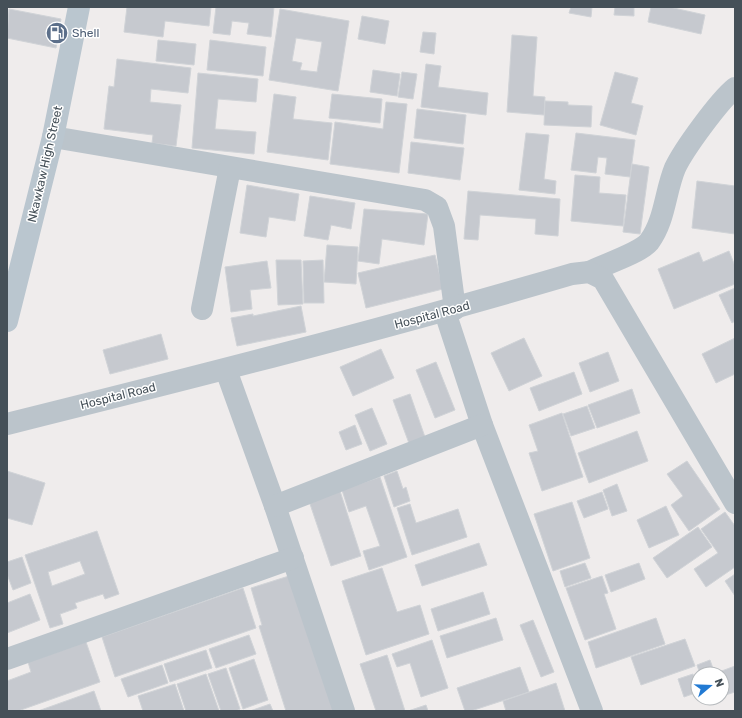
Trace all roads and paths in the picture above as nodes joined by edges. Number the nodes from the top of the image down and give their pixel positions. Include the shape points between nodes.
1 (79, 7) edge
2 (735, 88) edge
3 (53, 137) junction
4 (230, 168) junction
5 (589, 272) junction
6 (202, 309) dead end
7 (450, 310) junction
8 (7, 321) edge
9 (226, 370) junction
10 (7, 424) edge
11 (482, 425) junction
12 (735, 503) edge
13 (275, 506) junction
14 (293, 558) junction
15 (7, 659) edge
16 (344, 711) edge
17 (592, 711) edge

1 - 3 main road, Nkawkaw High Street
2 - 5 street, Hospital Road via 691,142 676,168 657,226 648,243 635,252
3 - 4 street
3 - 8 main road, Nkawkaw High Street
4 - 6 street
4 - 7 street via 425,200 437,207 444,226
5 - 7 street, Hospital Road via 572,274
5 - 12 street via 603,279
7 - 9 street, Hospital Road
7 - 11 street
9 - 10 street, Hospital Road
9 - 13 street
11 - 13 street
11 - 17 street
13 - 14 street
14 - 15 street
14 - 16 street

